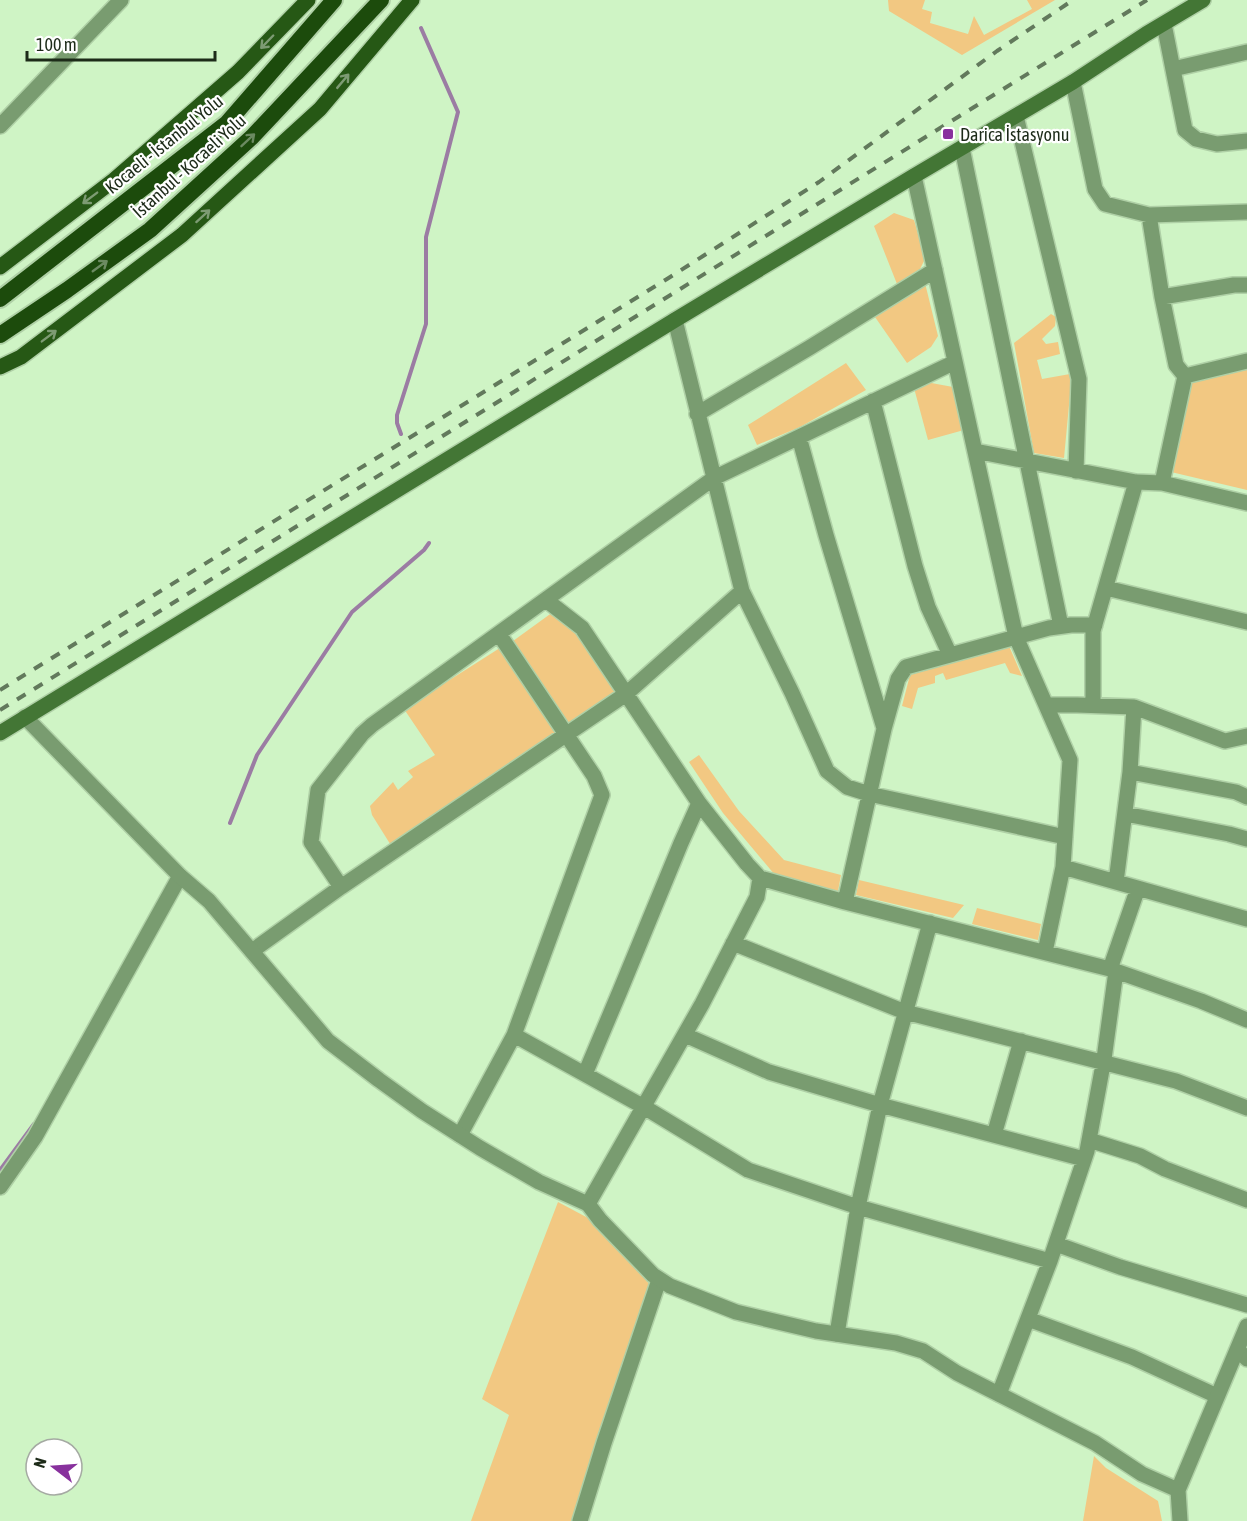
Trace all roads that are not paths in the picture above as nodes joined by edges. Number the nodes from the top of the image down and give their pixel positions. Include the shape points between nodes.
1 (121, 0) edge
2 (308, 0) edge
3 (334, 0) edge
4 (381, 0) edge
5 (412, 0) edge
6 (1203, 0) edge
7 (1164, 24) junction
8 (1247, 52) edge
9 (1173, 69) junction
10 (1072, 82) junction
11 (1016, 116) junction
12 (0, 126) edge
13 (1247, 141) edge
14 (962, 148) junction
15 (914, 176) junction
16 (1247, 212) edge
17 (1149, 215) junction
18 (0, 267) edge
19 (935, 270) junction
20 (1247, 285) edge
21 (1162, 297) junction
22 (0, 298) edge
23 (675, 320) junction
24 (0, 335) edge
25 (1247, 361) edge
26 (955, 362) junction
27 (0, 368) edge
28 (1185, 376) junction
29 (873, 401) junction
30 (697, 414) junction
31 (799, 437) junction
32 (975, 451) junction
33 (1026, 461) junction
34 (1076, 471) junction
35 (714, 478) junction
36 (1136, 482) junction
37 (1162, 483) junction
38 (1247, 502) edge
39 (1106, 588) junction
40 (742, 591) junction
41 (546, 600) junction
42 (1247, 622) edge
43 (1095, 625) junction
44 (1061, 626) junction
45 (499, 634) junction
46 (1016, 637) junction
47 (950, 655) junction
48 (627, 694) junction
49 (1046, 705) junction
50 (1093, 705) junction
51 (1134, 707) junction
52 (25, 717) junction
53 (884, 729) junction
54 (0, 733) edge
55 (567, 735) junction
56 (1247, 736) edge
57 (1130, 772) junction
58 (869, 794) junction
59 (1247, 797) edge
60 (699, 803) junction
61 (1125, 814) junction
62 (1065, 837) junction
63 (1247, 839) edge
64 (1063, 867) junction
65 (180, 876) junction
66 (760, 878) junction
67 (1116, 882) junction
68 (341, 887) junction
69 (1138, 888) junction
70 (845, 902) junction
71 (1247, 919) edge
72 (930, 923) junction
73 (733, 943) junction
74 (252, 951) junction
75 (1045, 952) junction
76 (1113, 970) junction
77 (905, 1012) junction
78 (1247, 1020) edge
79 (514, 1035) junction
80 (685, 1035) junction
81 (1021, 1041) junction
82 (1103, 1063) junction
83 (585, 1074) junction
84 (880, 1106) junction
85 (644, 1107) junction
86 (1247, 1108) edge
87 (460, 1135) junction
88 (994, 1136) junction
89 (1089, 1140) junction
90 (1084, 1159) junction
91 (0, 1187) edge
92 (1247, 1200) edge
93 (588, 1204) junction
94 (858, 1207) junction
95 (1056, 1244) junction
96 (1050, 1261) junction
97 (659, 1280) junction
98 (1247, 1305) edge
99 (1028, 1319) junction
100 (1247, 1326) edge
101 (837, 1334) junction
102 (1242, 1354) edge
103 (999, 1394) junction
104 (1217, 1396) junction
105 (1179, 1490) junction
106 (580, 1521) edge
107 (1180, 1521) edge

1 - 12 street
2 -> 18 main road via 238,72 132,164
3 - 22 highway, Kocaeli - İstanbul Yolu via 227,123
24 -> 4 highway, İstanbul - Kocaeli Yolu via 150,230 252,137
27 -> 5 main road via 21,357 182,235 320,109
6 - 7 main road
7 - 9 street
7 - 10 main road
8 - 9 street
9 - 13 street via 1185,130 1196,139 1217,144
10 - 11 main road
10 - 17 street via 1095,189 1105,204
11 - 14 main road
11 - 34 street via 1079,379
14 - 15 main road
14 - 33 street
15 - 19 street
15 - 23 main road
16 - 17 street
17 - 21 street
19 - 26 street
19 - 30 street
20 - 21 street
21 - 28 street via 1176,365
23 - 30 street
23 - 52 main road
25 - 28 street
26 - 29 street
26 - 32 street
28 - 37 street
29 - 31 street
29 - 47 street via 915,566
30 - 35 street
31 - 35 street
31 - 53 street
32 - 33 street
32 - 46 street
33 - 34 street
33 - 44 street
34 - 36 street
35 - 40 street
35 - 41 street
36 - 37 street
36 - 39 street
37 - 38 street
39 - 42 street
39 - 43 street
40 - 48 street
40 - 58 street via 826,771 847,787
41 - 45 street
41 - 48 street via 582,628
43 - 44 street
43 - 50 street
44 - 46 street
45 - 55 street
45 - 68 street via 372,725 318,790 311,842
46 - 47 street
46 - 49 street
47 - 53 street via 906,666 898,679
48 - 55 street
48 - 60 street
49 - 50 street
49 - 62 street via 1070,760
50 - 51 street
51 - 56 street via 1225,741
51 - 57 street
52 - 54 main road
52 - 65 street
53 - 58 street
55 - 68 street
55 - 79 street via 602,795
57 - 59 street
57 - 61 street
58 - 62 street
58 - 70 street
60 - 66 street
60 - 83 street
61 - 63 street
61 - 67 street
62 - 64 street
64 - 67 street
64 - 75 street
65 - 74 street via 209,901
65 - 91 street via 35,1137
66 - 70 street
66 - 73 street via 757,897
67 - 69 street
68 - 74 street
69 - 71 street
69 - 76 street
70 - 72 street
72 - 75 street
72 - 77 street
73 - 77 street
73 - 80 street
74 - 87 street via 328,1041
75 - 76 street
76 - 78 street
76 - 82 street
77 - 81 street
77 - 84 street
79 - 83 street
79 - 87 street
80 - 84 street via 769,1072
80 - 85 street
81 - 82 street
81 - 88 street
82 - 86 street via 1176,1081
82 - 89 street
83 - 85 street
84 - 88 street
84 - 94 street
85 - 93 street
85 - 94 street via 748,1170
87 - 93 street via 539,1182
88 - 90 street
89 - 90 street
89 - 92 street via 1140,1156
90 - 95 street
93 - 97 street
94 - 96 street
94 - 101 street
95 - 96 street
95 - 98 street
96 - 99 street
97 - 101 street via 736,1312
97 - 106 street
99 - 103 street
99 - 104 street via 1132,1357
100 - 102 street
101 - 103 street via 923,1351
102 - 104 street
103 - 105 street via 1095,1443 1142,1474
104 - 105 street
105 - 107 street

